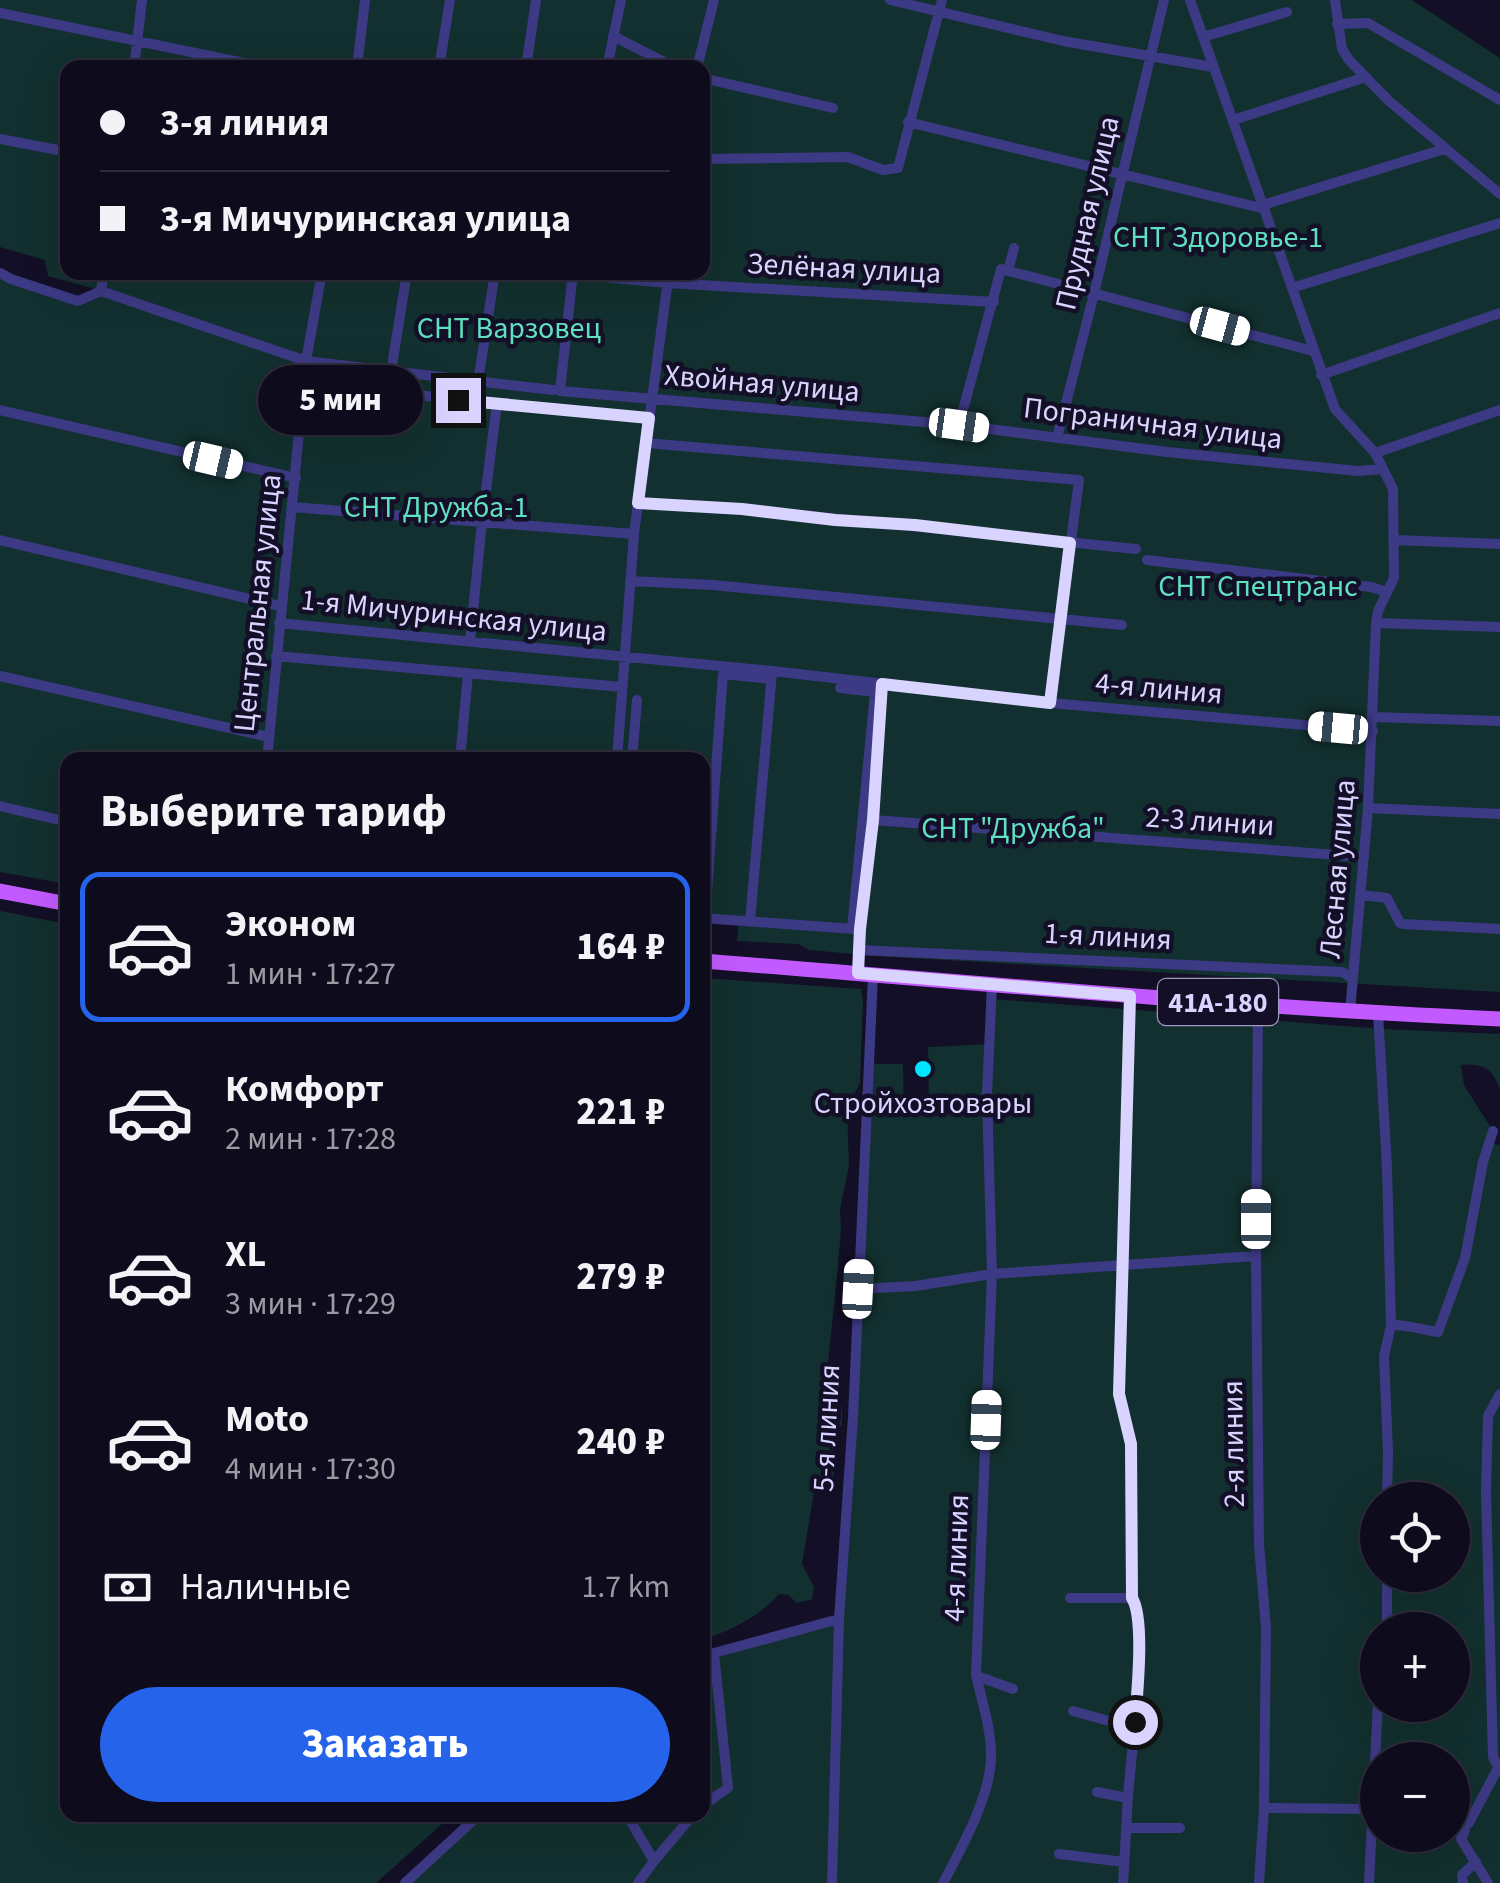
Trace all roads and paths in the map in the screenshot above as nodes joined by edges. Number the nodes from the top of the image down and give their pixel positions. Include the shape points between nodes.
1 (142, 0) edge
2 (366, 0) edge
3 (450, 0) edge
4 (536, 0) edge
5 (621, 0) edge
6 (714, 0) edge
7 (890, 0) edge
8 (942, 0) edge
9 (1164, 0) edge
10 (1190, 0) edge
11 (1335, 0) edge
12 (1287, 12) dead end
13 (938, 13) junction
14 (0, 14) edge
15 (1337, 24) junction
16 (613, 36) junction
17 (1202, 37) junction
18 (138, 43) junction
19 (1150, 56) junction
20 (135, 60) edge
21 (227, 60) edge
22 (358, 60) edge
23 (441, 60) edge
24 (527, 60) edge
25 (608, 60) edge
26 (660, 60) edge
27 (699, 60) edge
28 (1213, 67) junction
29 (1366, 78) junction
30 (710, 80) edge
31 (1500, 100) edge
32 (833, 108) dead end
33 (1232, 120) junction
34 (908, 122) junction
35 (0, 139) edge
36 (1444, 148) junction
37 (60, 150) edge
38 (710, 159) edge
39 (1122, 175) junction
40 (1500, 194) edge
41 (1264, 207) junction
42 (1500, 224) edge
43 (1014, 248) dead end
44 (1005, 270) junction
45 (0, 273) edge
46 (103, 280) edge
47 (321, 280) edge
48 (406, 280) edge
49 (494, 280) edge
50 (572, 280) edge
51 (668, 280) edge
52 (695, 280) edge
53 (1292, 288) junction
54 (101, 290) junction
55 (1094, 293) junction
56 (994, 302) junction
57 (1500, 314) edge
58 (1313, 351) junction
59 (306, 361) junction
60 (391, 372) junction
61 (1321, 375) junction
62 (478, 382) junction
63 (304, 384) junction
64 (556, 391) junction
65 (651, 398) junction
66 (497, 403) junction
67 (0, 410) edge
68 (1500, 410) edge
69 (649, 418) junction
70 (959, 425) junction
71 (1057, 438) junction
72 (646, 443) junction
73 (1375, 453) junction
74 (1382, 469) junction
75 (296, 478) junction
76 (638, 503) junction
77 (292, 507) junction
78 (482, 522) junction
79 (634, 534) junction
80 (0, 540) edge
81 (1394, 540) junction
82 (1070, 543) junction
83 (1500, 544) edge
84 (1136, 549) dead end
85 (1147, 560) dead end
86 (630, 581) junction
87 (1387, 592) junction
88 (280, 606) junction
89 (1060, 618) junction
90 (278, 623) junction
91 (1376, 623) junction
92 (1122, 625) dead end
93 (1500, 628) edge
94 (470, 641) junction
95 (276, 656) junction
96 (624, 657) junction
97 (468, 674) junction
98 (772, 675) junction
99 (0, 676) edge
100 (882, 684) junction
101 (622, 687) junction
102 (840, 688) dead end
103 (637, 700) dead end
104 (1050, 703) junction
105 (1373, 717) junction
106 (1500, 721) edge
107 (1372, 732) junction
108 (268, 737) junction
109 (267, 752) edge
110 (461, 752) edge
111 (618, 752) edge
112 (633, 752) edge
113 (0, 806) edge
114 (1368, 808) junction
115 (1500, 814) edge
116 (60, 820) edge
117 (873, 820) junction
118 (710, 841) edge
119 (1364, 857) junction
120 (0, 891) edge
121 (1361, 895) junction
122 (60, 902) edge
123 (710, 918) edge
124 (750, 921) junction
125 (1500, 929) edge
126 (856, 930) junction
127 (859, 950) junction
128 (710, 961) edge
129 (866, 974) junction
130 (1352, 978) junction
131 (992, 984) junction
132 (1130, 996) junction
133 (1258, 1004) junction
134 (1350, 1011) junction
135 (1378, 1013) junction
136 (1500, 1019) edge
137 (1493, 1131) dead end
138 (1256, 1256) junction
139 (1122, 1266) junction
140 (992, 1274) junction
141 (858, 1289) junction
142 (1391, 1325) junction
143 (1500, 1394) edge
144 (1387, 1482) edge
145 (1500, 1579) edge
146 (1070, 1598) dead end
147 (1132, 1598) junction
148 (1489, 1599) junction
149 (839, 1619) junction
150 (714, 1653) junction
151 (710, 1656) edge
152 (977, 1676) junction
153 (1013, 1689) dead end
154 (1074, 1712) dead end
155 (1134, 1728) junction
156 (1499, 1765) edge
157 (1097, 1792) dead end
158 (1128, 1798) junction
159 (710, 1800) edge
160 (1264, 1808) junction
161 (1360, 1809) edge
162 (471, 1822) edge
163 (631, 1822) edge
164 (687, 1822) edge
165 (1126, 1828) junction
166 (1180, 1828) dead end
167 (1371, 1852) edge
168 (1059, 1854) dead end
169 (654, 1861) junction
170 (1124, 1862) junction
171 (1476, 1862) junction
172 (405, 1883) edge
173 (638, 1883) edge
174 (832, 1883) edge
175 (943, 1883) edge
176 (1123, 1883) edge
177 (1259, 1883) edge
178 (1369, 1883) edge
179 (1463, 1883) edge
180 (1488, 1883) edge

1 - 18 street
2 - 22 street
3 - 23 street
4 - 24 street
5 - 16 street
6 - 27 street
7 - 13 street
8 - 13 street
9 - 19 street, Прудная улица
10 - 17 street, Лесная улица
11 - 15 street
12 - 17 street
13 - 19 street
13 - 34 street
14 - 18 street
15 - 29 street via 1342,50
15 - 31 street via 1375,26
16 - 25 street
16 - 26 street
17 - 28 street, Лесная улица
18 - 20 street
18 - 21 street
19 - 28 street
19 - 39 street, Прудная улица
28 - 33 street, Лесная улица
29 - 33 street
29 - 36 street
30 - 32 street
33 - 41 street, Лесная улица
34 - 38 street via 898,168 883,170 848,157
34 - 39 street
35 - 37 street
36 - 40 street
36 - 41 street
39 - 41 street
39 - 55 street, Прудная улица
41 - 53 street, Лесная улица
42 - 53 street
43 - 44 street
44 - 55 street
44 - 56 street
45 - 54 street via 78,301
46 - 54 street
47 - 59 street, Центральная улица
48 - 60 street
49 - 62 street
50 - 64 street
51 - 65 street
52 - 56 street, Зелёная улица
53 - 58 street, Лесная улица
54 - 59 street
55 - 58 street
55 - 71 street, Прудная улица
56 - 70 street
57 - 61 street
58 - 61 street, Лесная улица
59 - 60 street, Хвойная улица
59 - 63 street, Центральная улица
60 - 62 street, Хвойная улица
61 - 73 street, Лесная улица via 1334,410
62 - 64 street, Хвойная улица
63 - 66 street
63 - 75 street, Центральная улица
64 - 65 street, Хвойная улица
65 - 69 street
65 - 70 street, Хвойная улица
66 - 69 street
66 - 78 street
67 - 75 street
68 - 73 street
69 - 72 street
70 - 71 street, Пограничная улица
71 - 74 street, Пограничная улица
72 - 76 street
72 - 82 street via 1079,480
73 - 74 street, Лесная улица
74 - 81 street, Лесная улица via 1393,490
75 - 77 street, Центральная улица
76 - 79 street
76 - 82 street
77 - 78 street
77 - 88 street, Центральная улица
78 - 79 street
78 - 94 street
79 - 86 street
80 - 88 street
81 - 83 street
81 - 87 street, Лесная улица via 1394,578
82 - 84 street
82 - 89 street
85 - 87 street
86 - 89 street
86 - 96 street
87 - 91 street, Лесная улица
88 - 90 street, Центральная улица
89 - 92 street
89 - 104 street
90 - 94 street, 1-я Мичуринская улица
90 - 95 street, Центральная улица
91 - 93 street
91 - 105 street, Лесная улица
94 - 96 street, 1-я Мичуринская улица
95 - 97 street
95 - 108 street, Центральная улица
96 - 98 street, 1-я Мичуринская улица
96 - 101 street
97 - 101 street
97 - 110 street
98 - 100 street, 4-я линия
98 - 118 street via 723,674
98 - 124 street
99 - 108 street
100 - 104 street, 4-я линия
100 - 117 street
101 - 111 street
102 - 126 street via 875,692
103 - 112 street
104 - 107 street, 4-я линия
105 - 106 street
105 - 107 street, Лесная улица
107 - 114 street, Лесная улица
108 - 109 street, Центральная улица
113 - 116 street
114 - 115 street
114 - 119 street, Лесная улица
117 - 119 street, 2-3 линии
117 - 126 street
119 - 121 street, Лесная улица
120 - 122 main road
121 - 125 street via 1387,898 1403,924
121 - 130 street, Лесная улица
123 - 124 street
124 - 126 street
126 - 127 street, 5-я линия
127 - 129 street, 5-я линия
127 - 130 street, 1-я линия via 1342,972
128 - 129 main road, 41А-180
129 - 131 main road, 41А-180
129 - 141 street, 5-я линия
130 - 134 street, Лесная улица
131 - 132 main road, 41А-180
131 - 140 street, 4-я линия
132 - 133 main road, 41А-180
132 - 139 street
133 - 134 main road, 41А-180
133 - 138 street, 2-я линия
134 - 135 main road, 41А-180
135 - 136 main road, 41А-180
135 - 142 street
137 - 142 street via 1465,1258 1438,1332
138 - 139 street
138 - 160 street, 2-я линия
139 - 140 street
139 - 147 street via 1119,1394 1131,1444
140 - 141 street
140 - 152 street, 4-я линия
141 - 149 street, 5-я линия
142 - 144 street via 1384,1356
143 - 148 street via 1488,1416
145 - 148 street
146 - 147 street
147 - 155 street via 1138,1634
148 - 156 street via 1493,1757
149 - 150 street
149 - 174 street, 5-я линия
150 - 151 street
150 - 159 street via 728,1788
152 - 153 street
152 - 175 street, 4-я линия via 991,1764
154 - 155 street
155 - 158 street
156 - 171 street via 1460,1839
157 - 158 street
158 - 165 street
160 - 161 street
160 - 177 street, 2-я линия
162 - 172 street
163 - 169 street
164 - 169 street
165 - 166 street
165 - 170 street
167 - 178 street
168 - 170 street
169 - 173 street
170 - 176 street
171 - 179 street via 1462,1875
171 - 180 street

